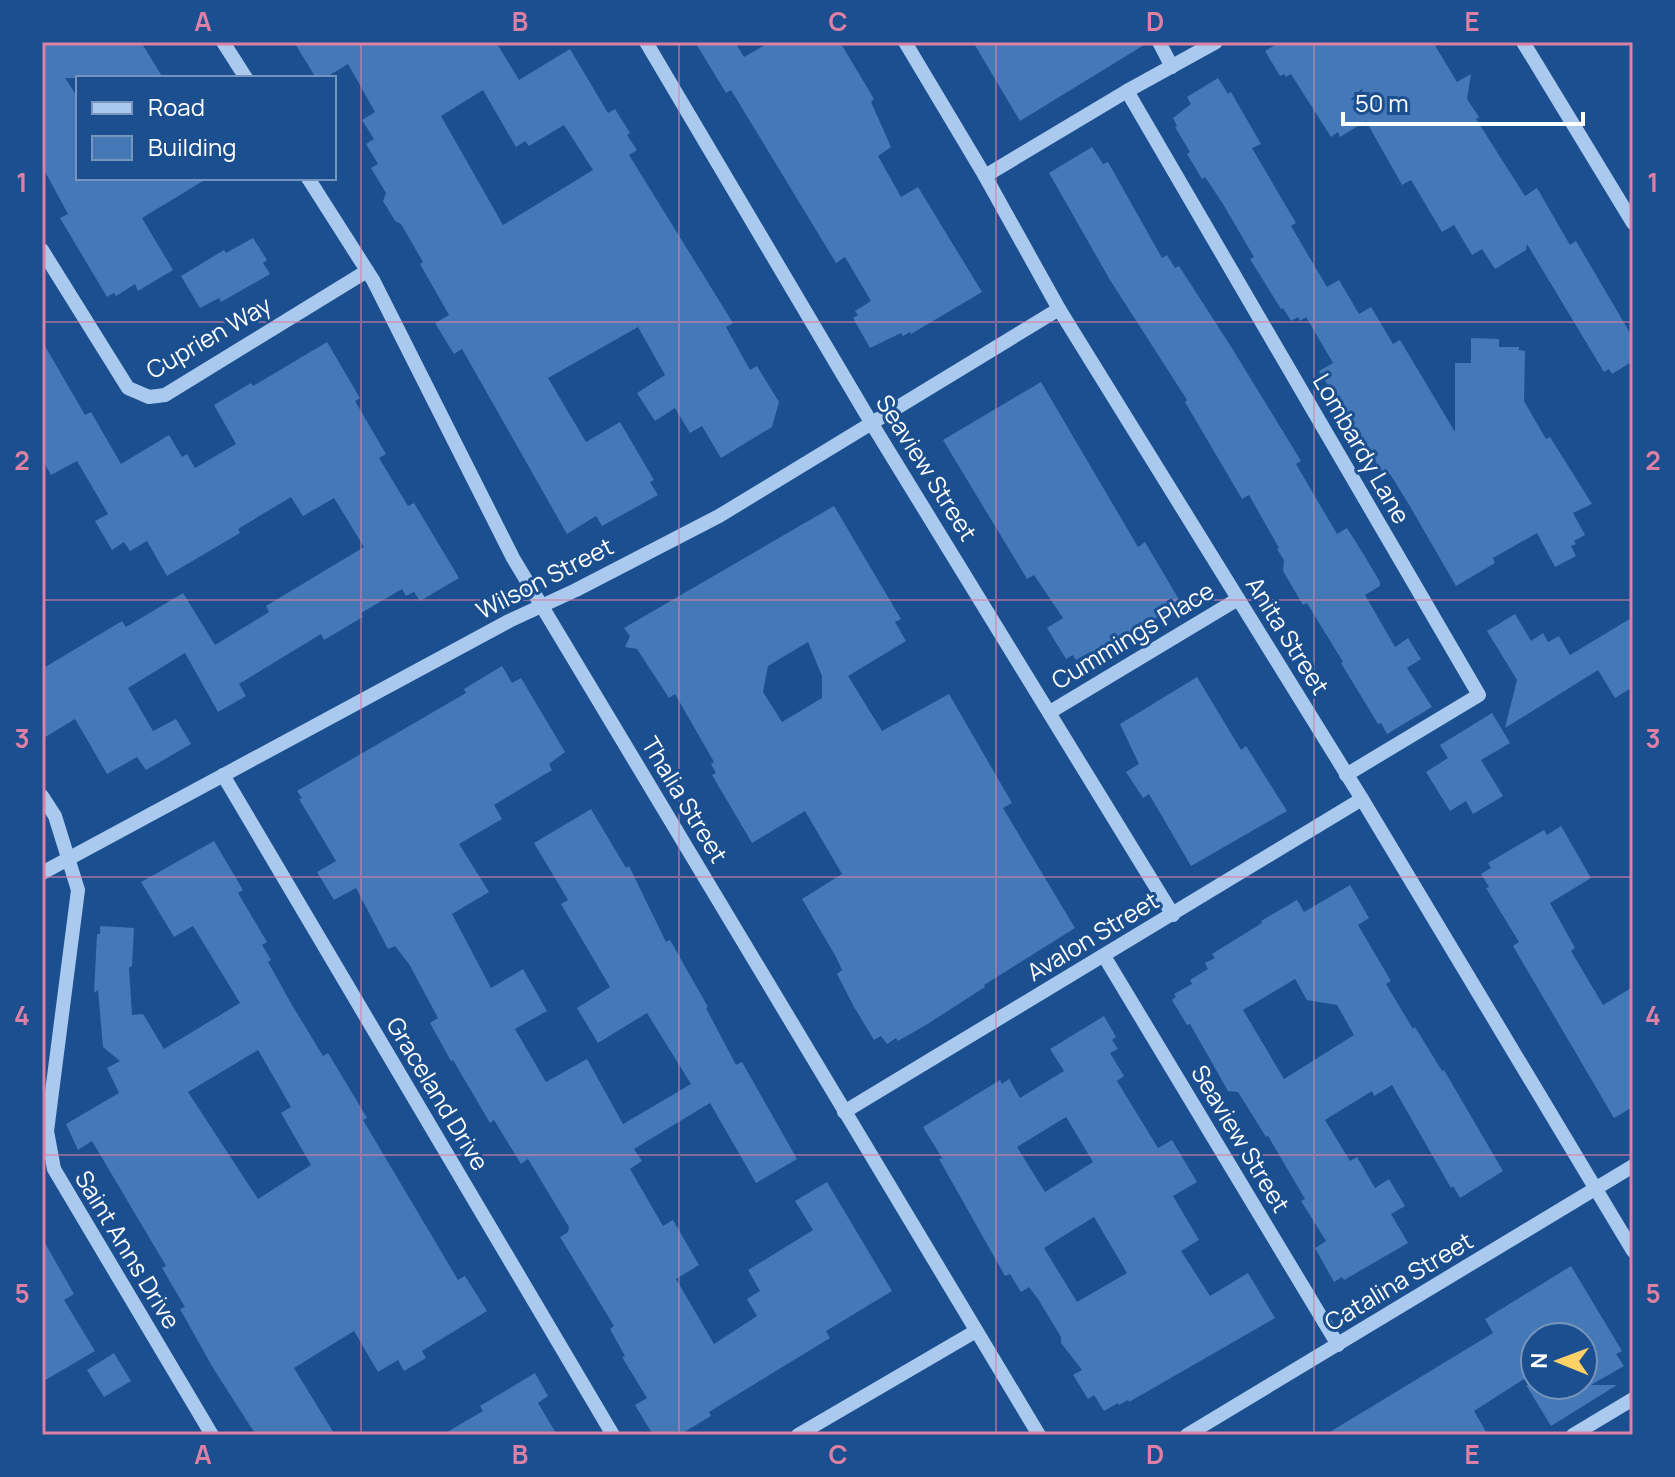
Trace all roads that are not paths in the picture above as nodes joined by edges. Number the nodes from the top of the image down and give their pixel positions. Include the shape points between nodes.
1 (223, 42) edge
2 (646, 42) edge
3 (905, 42) edge
4 (1159, 42) edge
5 (1216, 42) edge
6 (1523, 42) edge
7 (1172, 67) junction
8 (245, 76) edge
9 (1127, 91) junction
10 (985, 176) junction
11 (309, 180) edge
12 (1633, 223) edge
13 (44, 257) edge
14 (367, 271) junction
15 (1059, 309) junction
16 (872, 424) junction
17 (1238, 599) junction
18 (542, 605) junction
19 (1050, 712) junction
20 (223, 775) junction
21 (1346, 775) junction
22 (42, 796) edge
23 (1362, 799) junction
24 (69, 859) junction
25 (42, 873) edge
26 (1173, 915) junction
27 (1104, 956) junction
28 (844, 1112) junction
29 (1633, 1166) edge
30 (1596, 1188) junction
31 (1633, 1251) edge
32 (976, 1331) junction
33 (1338, 1345) junction
34 (1633, 1399) edge
35 (212, 1435) edge
36 (613, 1435) edge
37 (798, 1435) edge
38 (1039, 1435) edge
39 (1187, 1435) edge
40 (1573, 1435) edge

1 - 8 street
2 - 16 street, Seaview Street
3 - 10 street, Anita Street
4 - 7 street
5 - 7 street
6 - 12 street
7 - 9 street
9 - 10 street
9 - 21 street, Lombardy Lane via 1479,695
10 - 15 street, Anita Street
11 - 14 street, Thalia Street
13 - 14 street, Cuprien Way via 128,388 149,397 165,395
14 - 18 street, Thalia Street
15 - 16 street, Wilson Street
15 - 17 street, Anita Street
16 - 18 street, Wilson Street via 719,516
16 - 19 street, Seaview Street
17 - 19 street, Cummings Place
17 - 21 street, Anita Street
18 - 20 street, Wilson Street
18 - 28 street, Thalia Street
19 - 26 street, Seaview Street
20 - 24 street, Wilson Street
20 - 36 street, Graceland Drive
21 - 23 street, Anita Street
22 - 24 street, Saint Anns Drive via 55,816
23 - 26 street, Avalon Street
23 - 30 street, Anita Street
24 - 25 street, Wilson Street
24 - 35 street, Saint Anns Drive via 78,890 47,1131 54,1169
26 - 27 street, Avalon Street
27 - 28 street, Avalon Street
27 - 33 street, Seaview Street
28 - 32 street, Thalia Street
29 - 30 street, Catalina Street
30 - 31 street, Anita Street
30 - 33 street, Catalina Street
32 - 37 street
32 - 38 street, Thalia Street
33 - 39 street, Catalina Street
34 - 40 street

